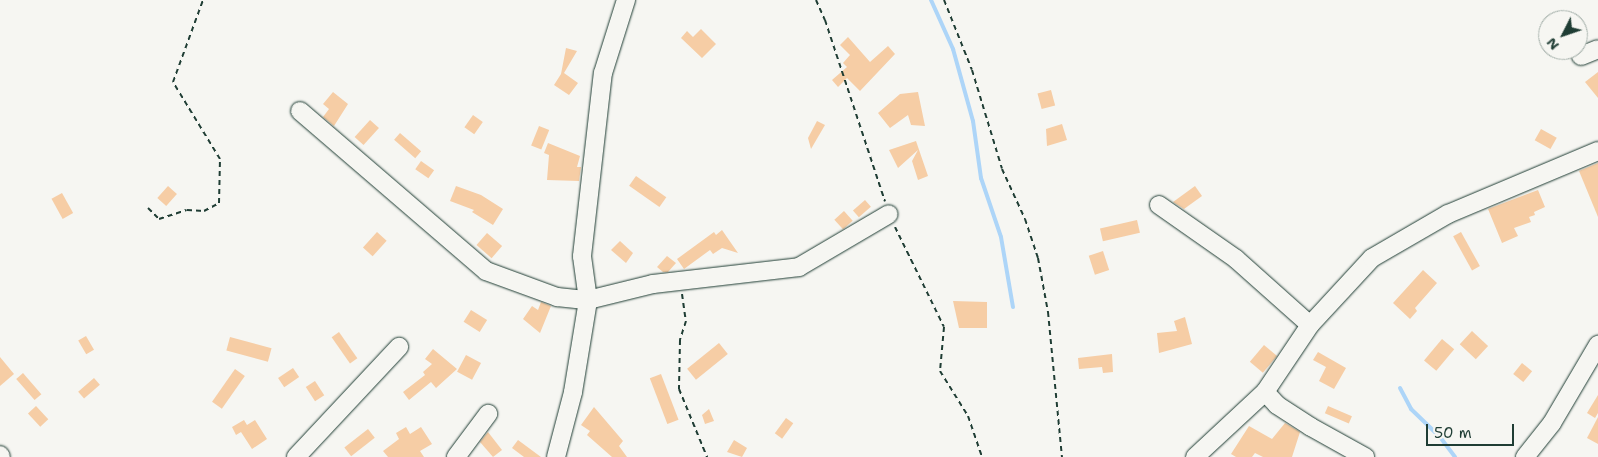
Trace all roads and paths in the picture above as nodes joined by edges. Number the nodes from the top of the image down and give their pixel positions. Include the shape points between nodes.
1 (203, 0) edge
2 (626, 0) edge
3 (816, 0) edge
4 (944, 0) edge
5 (300, 111) dead end
6 (1598, 151) edge
7 (1159, 205) dead end
8 (148, 208) dead end
9 (889, 214) junction
10 (680, 281) junction
11 (588, 300) junction
12 (1310, 325) junction
13 (1598, 345) edge
14 (399, 347) dead end
15 (1265, 392) junction
16 (488, 414) dead end
17 (296, 457) edge
18 (456, 457) edge
19 (556, 457) edge
20 (707, 457) edge
21 (982, 457) edge
22 (1062, 457) edge
23 (1195, 457) edge
24 (1365, 457) edge
25 (1525, 457) edge

1 - 8 path via 172,82 220,159 220,203 204,212 187,210 159,219
2 - 11 street via 603,73 582,256
3 - 9 path
4 - 22 path via 972,70 1002,169 1025,219 1038,258 1048,312
5 - 11 street via 486,271 557,297
6 - 12 street via 1448,214 1372,258
7 - 12 street via 1236,259
9 - 10 street via 799,266
9 - 21 path via 944,327 940,371 968,416
10 - 11 street
10 - 20 path via 686,321 680,340 679,389
11 - 19 street via 573,392
12 - 15 street
13 - 25 street via 1552,423
14 - 17 street
15 - 23 street
15 - 24 street via 1298,418
16 - 18 street

